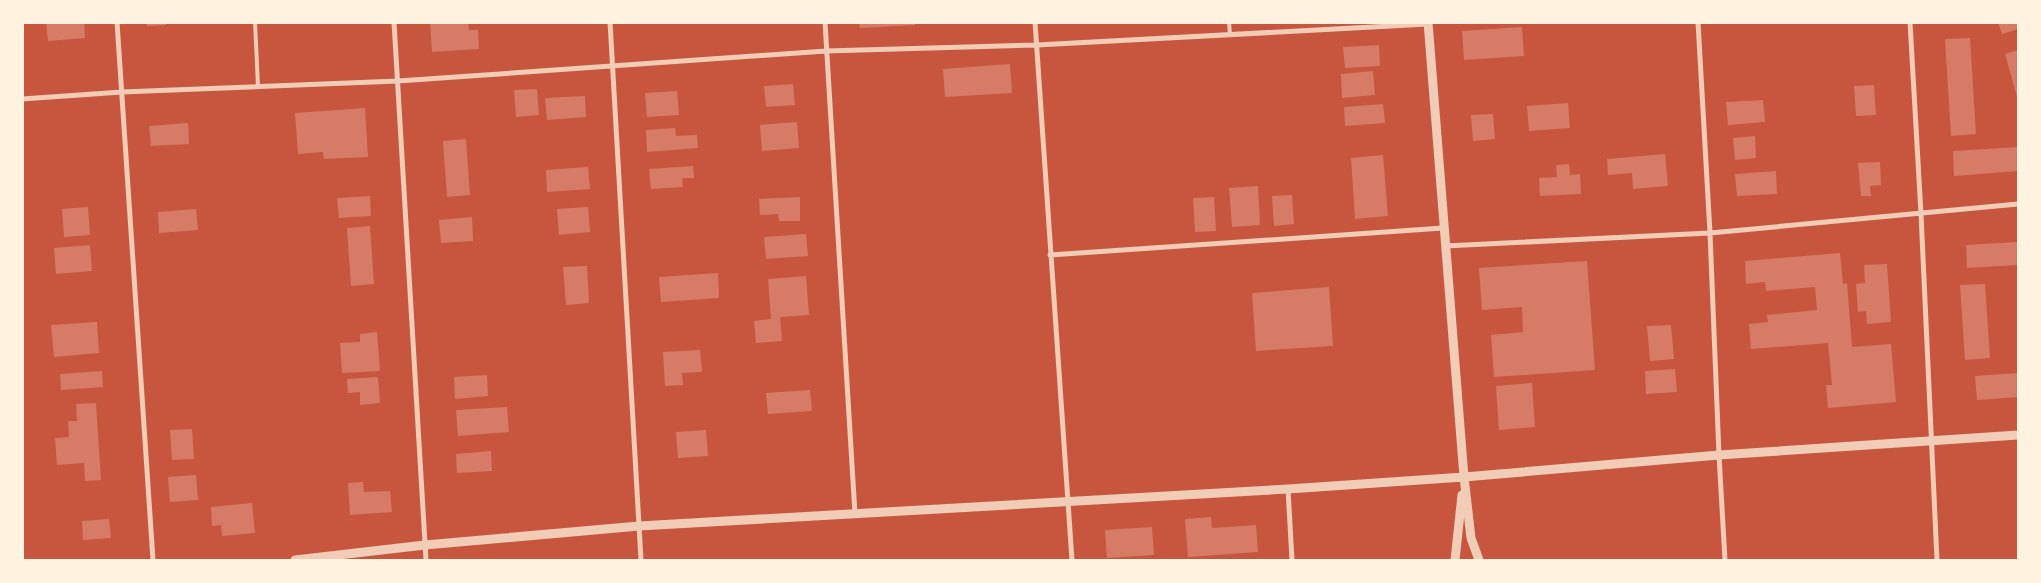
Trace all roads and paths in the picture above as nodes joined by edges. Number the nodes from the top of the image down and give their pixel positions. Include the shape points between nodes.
1 (117, 22) edge
2 (255, 22) edge
3 (394, 22) edge
4 (610, 22) edge
5 (825, 22) edge
6 (1035, 22) edge
7 (1229, 22) edge
8 (1698, 22) edge
9 (1910, 22) edge
10 (1428, 23) edge
11 (1230, 35) junction
12 (1037, 45) junction
13 (826, 51) junction
14 (613, 66) junction
15 (398, 81) junction
16 (258, 86) junction
17 (122, 92) junction
18 (22, 99) edge
19 (2018, 204) edge
20 (1921, 214) junction
21 (1444, 228) junction
22 (1710, 234) junction
23 (1445, 246) junction
24 (1050, 255) junction
25 (2018, 435) edge
26 (1932, 440) junction
27 (1719, 455) junction
28 (1464, 477) junction
29 (1288, 489) junction
30 (1068, 501) junction
31 (855, 514) junction
32 (639, 526) junction
33 (425, 545) junction
34 (153, 560) edge
35 (295, 560) edge
36 (426, 560) edge
37 (641, 560) edge
38 (1072, 560) edge
39 (1292, 560) edge
40 (1455, 560) edge
41 (1479, 560) edge
42 (1726, 560) edge
43 (1937, 560) edge

1 - 17 street
2 - 16 lane
3 - 15 street
4 - 14 street
5 - 13 street
6 - 12 street
7 - 11 lane
8 - 22 street
9 - 20 street
10 - 11 street
10 - 21 street
11 - 12 street
12 - 13 street
12 - 24 street
13 - 14 street
13 - 31 street
14 - 15 street
14 - 32 street
15 - 16 street
15 - 33 street
16 - 17 street
17 - 18 street
17 - 34 street
19 - 20 street
20 - 22 street
20 - 26 street
21 - 23 street
21 - 24 street
22 - 23 street
22 - 27 street
23 - 28 street
24 - 30 street
25 - 26 street
26 - 27 street
26 - 43 street
27 - 28 street
27 - 42 street
28 - 29 street
28 - 40 street
28 - 41 street via 1471,538
29 - 30 street
29 - 39 street
30 - 31 street
30 - 38 street
31 - 32 street
32 - 33 street
32 - 37 street
33 - 35 street
33 - 36 street

